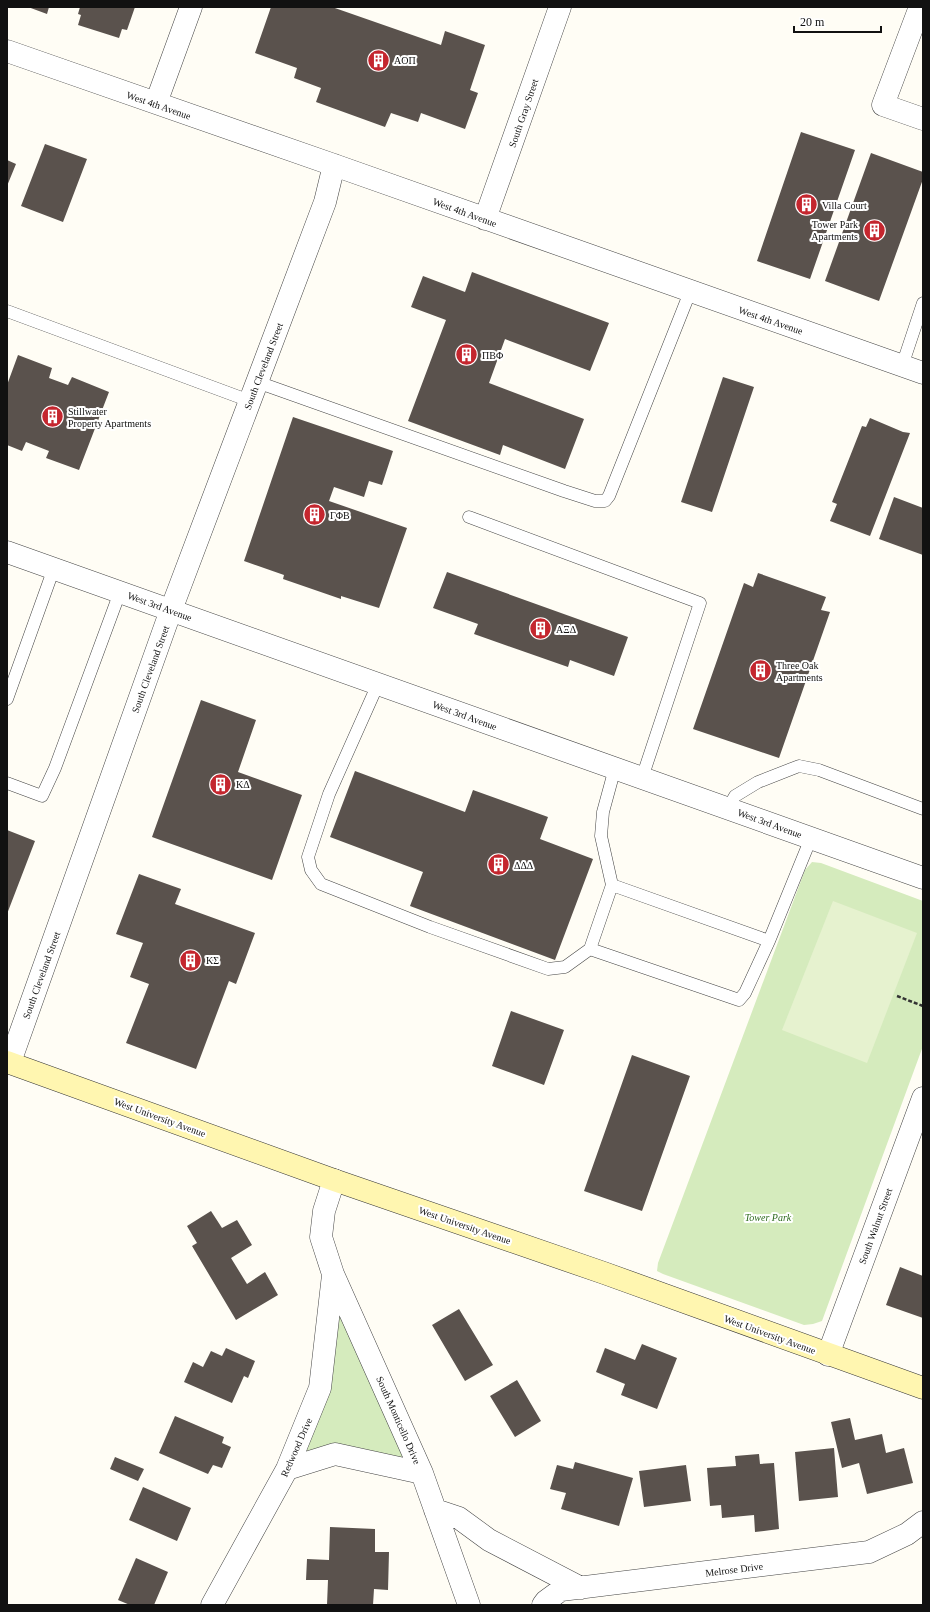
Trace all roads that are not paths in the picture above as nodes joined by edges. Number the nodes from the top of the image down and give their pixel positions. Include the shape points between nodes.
1 (191, 7) edge
2 (560, 7) edge
3 (918, 11) edge
4 (7, 51) edge
5 (156, 103) junction
6 (923, 119) edge
7 (334, 165) junction
8 (485, 219) junction
9 (690, 292) junction
10 (923, 303) edge
11 (7, 311) edge
12 (902, 366) junction
13 (923, 373) edge
14 (253, 392) junction
15 (469, 517) dead end
16 (7, 552) edge
17 (54, 568) junction
18 (120, 592) junction
19 (171, 610) junction
20 (378, 684) junction
21 (7, 699) edge
22 (614, 768) junction
23 (642, 778) junction
24 (7, 783) edge
25 (728, 808) junction
26 (923, 809) edge
27 (811, 838) junction
28 (923, 878) edge
29 (612, 885) junction
30 (769, 941) junction
31 (590, 950) junction
32 (8, 1065) edge
33 (923, 1098) edge
34 (334, 1180) junction
35 (334, 1274) junction
36 (828, 1355) junction
37 (923, 1388) edge
38 (287, 1469) junction
39 (422, 1473) junction
40 (435, 1510) junction
41 (923, 1522) edge
42 (581, 1588) junction
43 (212, 1605) edge
44 (469, 1605) edge
45 (543, 1605) edge

1 - 5 street
2 - 8 street, South Gray Street
3 - 6 street via 883,105
4 - 5 street, West 4th Avenue
5 - 7 street, West 4th Avenue
7 - 8 street, West 4th Avenue
7 - 14 street, South Cleveland Street via 325,202
8 - 9 street, West 4th Avenue
9 - 12 street, West 4th Avenue
9 - 14 lane via 605,501 595,501
10 - 12 lane
11 - 14 lane
12 - 13 street, West 4th Avenue
14 - 19 street, South Cleveland Street
15 - 23 lane via 700,603
16 - 17 street, West 3rd Avenue
17 - 18 street, West 3rd Avenue
17 - 21 lane
18 - 19 street, West 3rd Avenue
18 - 24 lane via 55,768 42,796
19 - 20 street, West 3rd Avenue
19 - 32 street, South Cleveland Street
20 - 22 street, West 3rd Avenue
20 - 31 lane via 329,794 308,857 311,870 322,884 430,927 548,969 565,967
22 - 23 street, West 3rd Avenue
22 - 29 lane via 603,812 601,836
23 - 25 street, West 3rd Avenue
25 - 26 lane via 735,796 758,782 799,766 818,770
25 - 27 street, West 3rd Avenue
27 - 28 street, West 3rd Avenue
27 - 30 lane
29 - 30 lane
29 - 31 lane
30 - 31 lane via 745,993 739,1000
32 - 34 street, West University Avenue
33 - 36 street, South Walnut Street
34 - 35 street, South Monticello Drive via 324,1211 321,1237
34 - 36 street, West University Avenue via 604,1273
35 - 38 street, Redwood Drive via 320,1388
35 - 39 street, South Monticello Drive
36 - 37 street, West University Avenue
38 - 39 street via 335,1454
38 - 43 street, Redwood Drive
39 - 40 street, South Monticello Drive
40 - 42 street via 460,1518 489,1540
40 - 44 street, South Monticello Drive
41 - 42 street, Melrose Drive via 907,1534 868,1552
42 - 45 street, Melrose Drive via 561,1590

